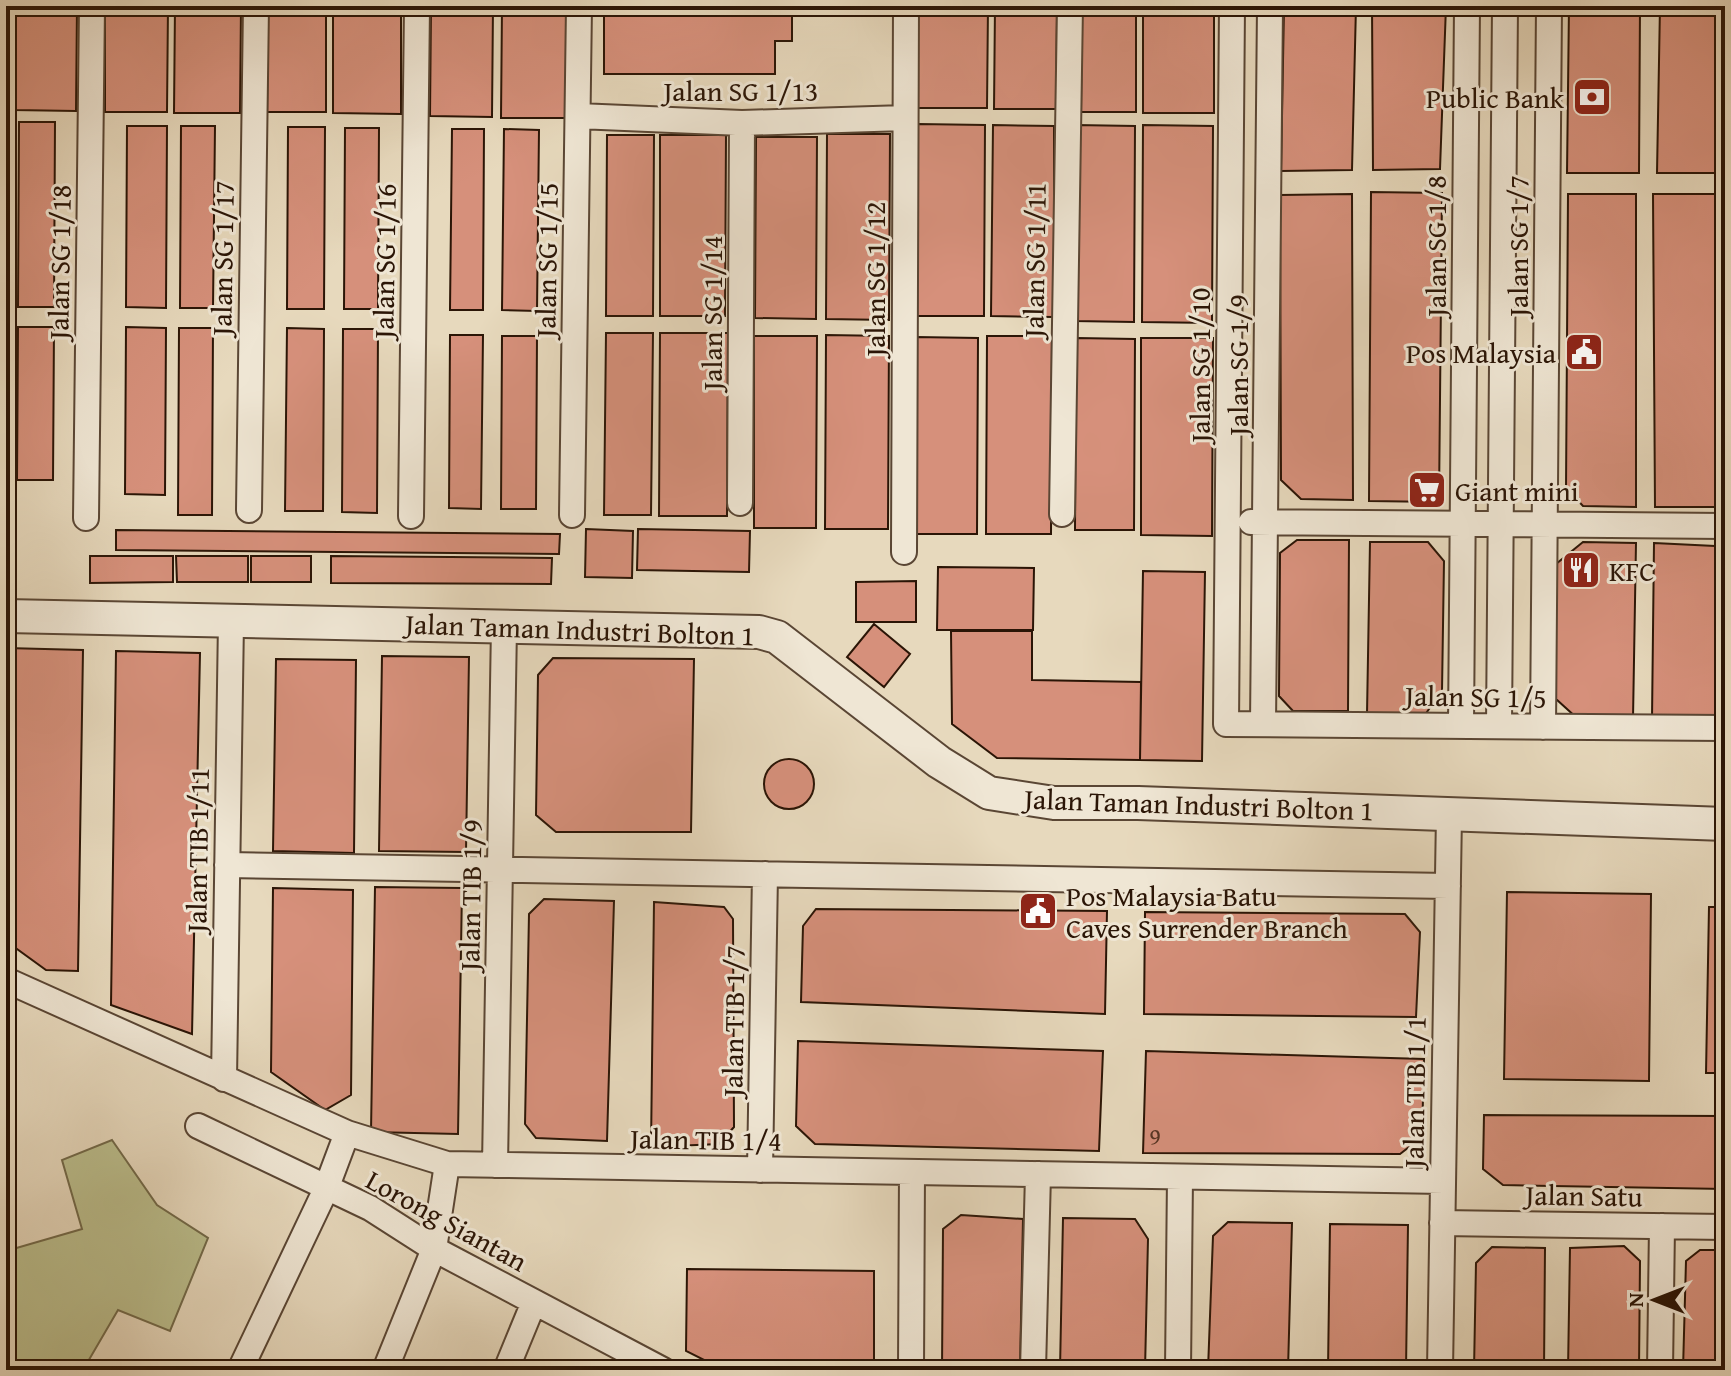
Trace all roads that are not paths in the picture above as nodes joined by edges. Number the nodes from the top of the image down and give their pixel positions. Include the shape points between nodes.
1 (92, 6) edge
2 (256, 6) edge
3 (417, 6) edge
4 (579, 6) edge
5 (906, 6) edge
6 (1070, 6) edge
7 (1232, 6) edge
8 (1270, 6) edge
9 (1467, 6) edge
10 (1505, 6) edge
11 (1549, 6) edge
12 (578, 116) junction
13 (905, 118) junction
14 (1268, 119) junction
15 (1231, 120) junction
16 (742, 123) junction
17 (740, 503) dead end
18 (249, 510) dead end
19 (1062, 514) dead end
20 (572, 515) dead end
21 (411, 516) dead end
22 (86, 518) dead end
23 (1228, 522) junction
24 (1265, 522) junction
25 (1463, 524) junction
26 (1501, 524) junction
27 (1545, 525) junction
28 (1725, 526) edge
29 (904, 552) dead end
30 (6, 616) edge
31 (231, 621) junction
32 (504, 626) junction
33 (1226, 724) joint
34 (1263, 724) junction
35 (1461, 726) junction
36 (1499, 726) junction
37 (1543, 727) junction
38 (1725, 728) edge
39 (1449, 814) junction
40 (1725, 824) edge
41 (227, 865) junction
42 (500, 870) junction
43 (765, 874) junction
44 (1448, 886) junction
45 (6, 980) edge
46 (224, 1079) junction
47 (198, 1126) dead end
48 (347, 1133) junction
49 (447, 1164) junction
50 (495, 1165) junction
51 (760, 1170) junction
52 (912, 1172) junction
53 (1038, 1174) junction
54 (1180, 1177) junction
55 (1443, 1181) junction
56 (326, 1189) junction
57 (1442, 1223) junction
58 (1662, 1226) junction
59 (1725, 1227) edge
60 (434, 1249) junction
61 (534, 1302) junction
62 (240, 1370) edge
63 (385, 1370) edge
64 (506, 1370) edge
65 (663, 1370) edge
66 (911, 1370) edge
67 (1033, 1370) edge
68 (1178, 1370) edge
69 (1440, 1370) edge
70 (1660, 1370) edge

1 - 22 street, Jalan SG 1/18
2 - 18 street, Jalan SG 1/17
3 - 21 street, Jalan SG 1/16
4 - 12 street, Jalan SG 1/15
5 - 13 street, Jalan SG 1/12
6 - 19 street, Jalan SG 1/11
7 - 15 street, Jalan SG 1/10
8 - 14 street, Jalan SG 1/9
9 - 25 street, Jalan SG 1/8
10 - 26 street, Jalan SG 1/7
11 - 27 street, Jalan SG 1/7
12 - 16 street, Jalan SG 1/13
12 - 20 street, Jalan SG 1/15
13 - 16 street, Jalan SG 1/13
13 - 29 street, Jalan SG 1/12
14 - 15 street
14 - 24 street, Jalan SG 1/9
15 - 23 street, Jalan SG 1/10
16 - 17 street, Jalan SG 1/14
23 - 24 street
23 - 33 street, Jalan SG 1/10
24 - 25 street
24 - 34 street, Jalan SG 1/9
25 - 26 street
25 - 35 street, Jalan SG 1/8
26 - 27 street
26 - 36 street, Jalan SG 1/7
27 - 28 street
27 - 37 street, Jalan SG 1/7
30 - 31 street, Jalan Taman Industri Bolton 1
31 - 32 street, Jalan Taman Industri Bolton 1
31 - 41 street, Jalan TIB 1/11
32 - 39 street, Jalan Taman Industri Bolton 1 via 759,632 777,637 939,762 989,793 1054,803
32 - 42 street, Jalan TIB 1/9
33 - 34 street, Jalan SG 1/5
34 - 35 street, Jalan SG 1/5
35 - 36 street, Jalan SG 1/5
36 - 37 street, Jalan SG 1/5
37 - 38 street, Jalan SG 1/5
39 - 40 street, Jalan Taman Industri Bolton 1
39 - 44 street, Jalan TIB 1/1
41 - 42 street
41 - 46 street, Jalan TIB 1/11
42 - 43 street
42 - 50 street, Jalan TIB 1/9
43 - 44 street
43 - 51 street, Jalan TIB 1/7
44 - 55 street, Jalan TIB 1/1
45 - 46 street, Jalan TIB 1/4
46 - 48 street, Jalan TIB 1/4
47 - 56 street, Lorong Siantan
48 - 49 street, Jalan TIB 1/4
48 - 56 street
49 - 50 street, Jalan TIB 1/4
49 - 60 street
50 - 51 street, Jalan TIB 1/4
51 - 52 street, Jalan TIB 1/4
52 - 53 street, Jalan TIB 1/4
52 - 66 street
53 - 54 street, Jalan TIB 1/4
53 - 67 street
54 - 55 street, Jalan TIB 1/4
54 - 68 street
55 - 57 street, Jalan TIB 1/1
56 - 60 street, Lorong Siantan via 370,1208
56 - 62 street
57 - 58 street, Jalan Satu
57 - 69 street, Jalan TIB 1/1
58 - 59 street, Jalan Satu
58 - 70 street
60 - 61 street, Lorong Siantan
60 - 63 street
61 - 64 street
61 - 65 street, Lorong Siantan

